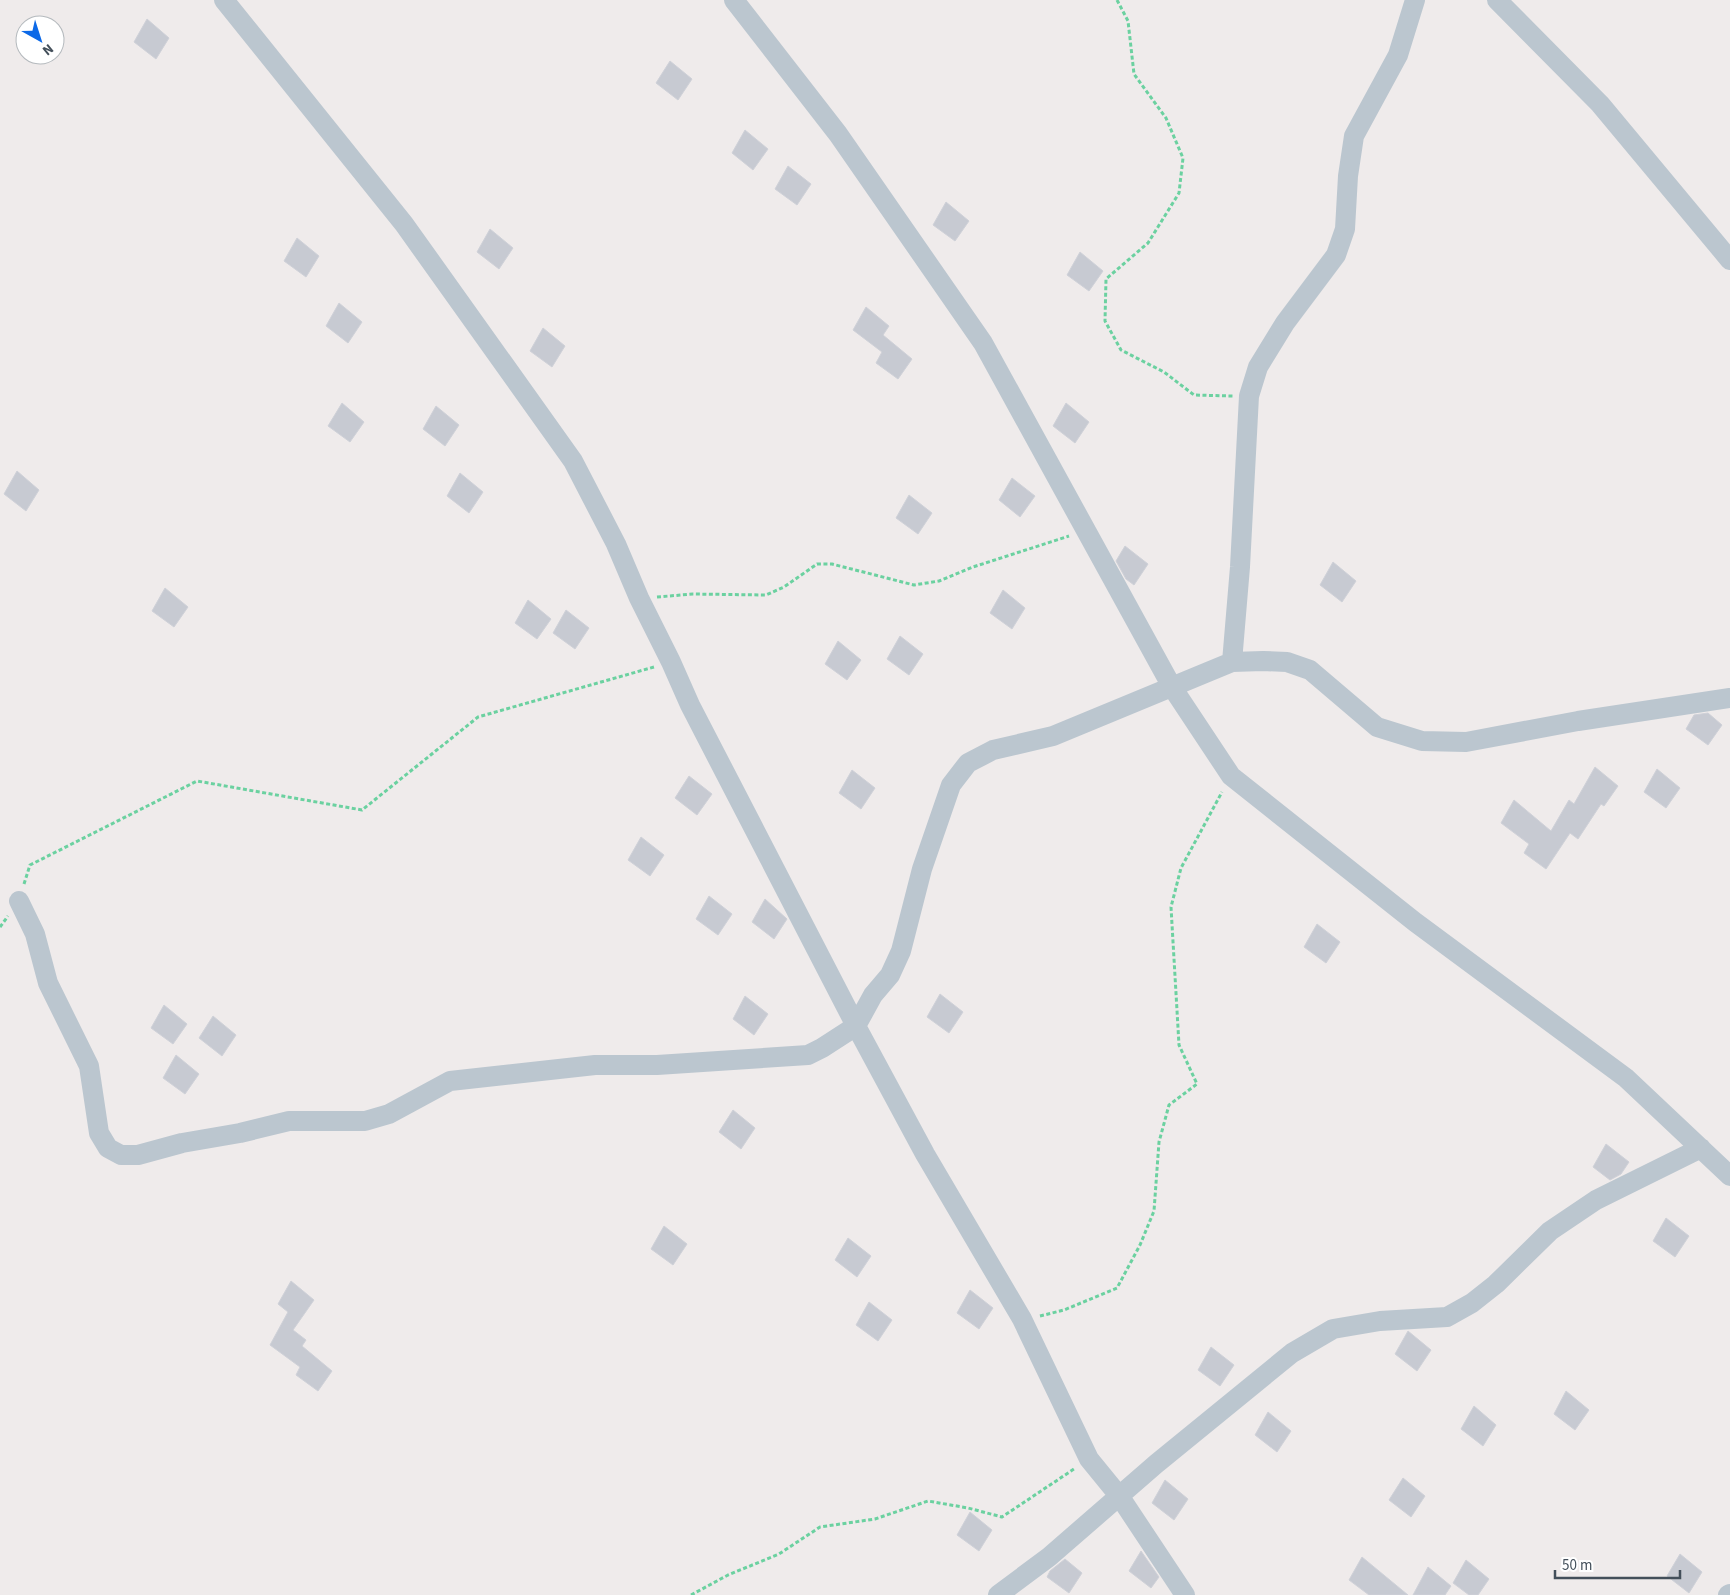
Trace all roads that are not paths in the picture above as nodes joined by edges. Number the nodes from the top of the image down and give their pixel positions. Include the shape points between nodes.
1 (224, 0) edge
2 (734, 0) edge
3 (1415, 0) edge
4 (1497, 0) edge
5 (1730, 260) edge
6 (1232, 662) junction
7 (1172, 687) junction
8 (1730, 698) edge
9 (19, 901) road end
10 (856, 1026) junction
11 (1701, 1148) junction
12 (1730, 1176) edge
13 (1120, 1497) junction
14 (998, 1595) edge
15 (1185, 1595) edge

1 - 10 street via 404,224 573,461 616,544 690,705
2 - 7 street via 838,134 983,343
3 - 6 street via 1398,55 1354,136 1345,229 1336,255 1285,323 1258,367 1250,396
4 - 5 street via 1600,104
6 - 7 street
6 - 8 street via 1287,662 1310,670 1377,726 1422,742 1466,742 1587,719
7 - 10 street via 1053,736 993,750 968,763 951,785 922,869 901,951 890,975 873,995
7 - 11 street via 1231,776 1415,922 1626,1078
9 - 10 street via 35,934 48,983 89,1066 100,1133 108,1148 121,1155 138,1155 289,1122 365,1121 389,1114 450,1081 595,1065 657,1065 808,1055
10 - 13 street via 925,1154 1022,1319 1089,1459
11 - 12 street
11 - 13 street via 1596,1200 1550,1231 1472,1303 1447,1317 1380,1321 1332,1329 1292,1353
13 - 14 street
13 - 15 street

